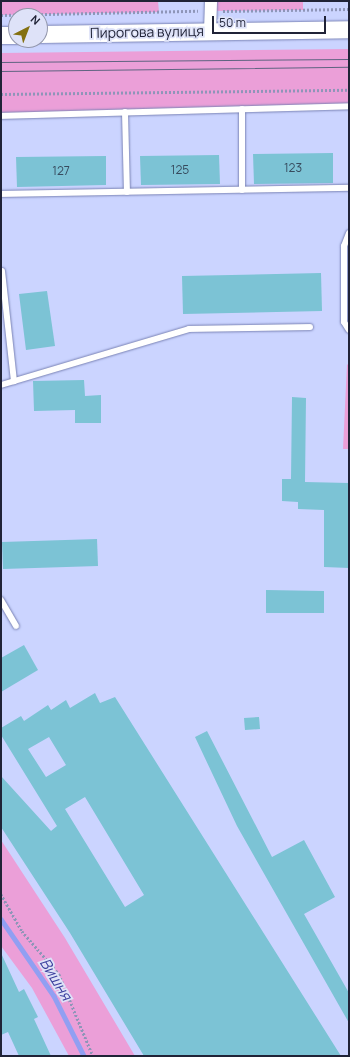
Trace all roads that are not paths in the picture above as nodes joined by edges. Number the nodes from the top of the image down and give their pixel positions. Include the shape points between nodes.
1 (212, 6) edge
2 (349, 29) edge
3 (210, 31) junction
4 (48, 34) edge
5 (349, 106) edge
6 (242, 109) junction
7 (125, 112) junction
8 (1, 116) edge
9 (349, 188) edge
10 (242, 190) junction
11 (127, 192) junction
12 (1, 194) edge
13 (349, 233) edge
14 (2, 271) dead end
15 (310, 327) dead end
16 (349, 330) edge
17 (14, 381) junction
18 (1, 385) edge
19 (1, 600) edge
20 (16, 626) dead end

1 - 3 street
2 - 3 main road, Пирогова вулиця
3 - 4 main road, Пирогова вулиця
5 - 6 lane
6 - 7 lane
6 - 10 lane
7 - 8 lane
7 - 11 lane
9 - 10 lane
10 - 11 lane
11 - 12 lane
13 - 16 lane via 344,246 344,322
14 - 17 lane
15 - 17 lane via 189,329
17 - 18 lane
19 - 20 lane

